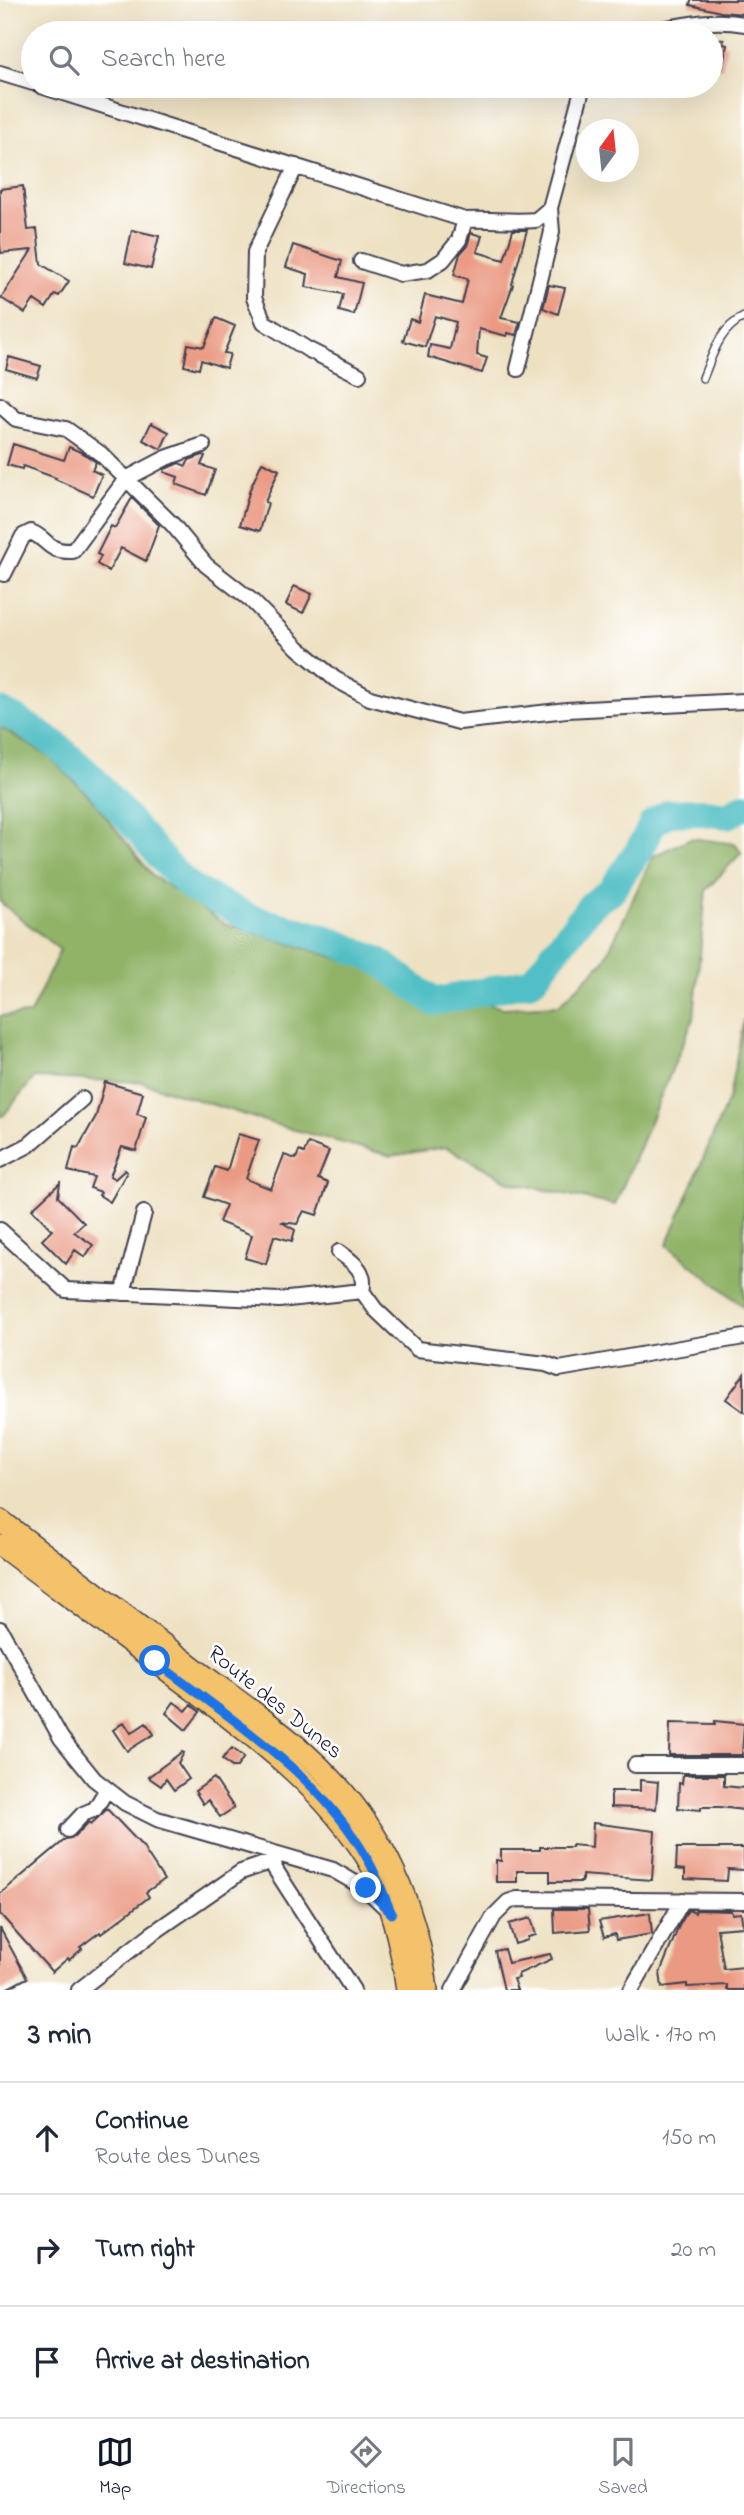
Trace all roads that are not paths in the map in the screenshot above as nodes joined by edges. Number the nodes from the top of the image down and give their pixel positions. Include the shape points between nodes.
1 (723, 21) edge
2 (744, 24) edge
3 (0, 73) edge
4 (21, 79) edge
5 (79, 98) edge
6 (580, 98) edge
7 (296, 166) junction
8 (550, 208) junction
9 (465, 220) junction
10 (361, 261) dead end
11 (744, 317) edge
12 (518, 369) dead end
13 (359, 375) dead end
14 (703, 378) dead end
15 (0, 405) edge
16 (16, 419) junction
17 (0, 423) edge
18 (203, 445) dead end
19 (126, 479) junction
20 (4, 574) dead end
21 (744, 701) edge
22 (82, 1099) dead end
23 (0, 1160) edge
24 (144, 1213) dead end
25 (0, 1230) edge
26 (339, 1252) dead end
27 (362, 1291) junction
28 (123, 1293) junction
29 (744, 1337) edge
30 (0, 1520) edge
31 (0, 1545) edge
32 (0, 1629) edge
33 (635, 1765) dead end
34 (744, 1765) edge
35 (107, 1789) junction
36 (68, 1830) dead end
37 (273, 1857) junction
38 (683, 1900) junction
39 (744, 1901) edge
40 (392, 1914) junction
41 (79, 1990) edge
42 (354, 1990) edge
43 (407, 1990) edge
44 (427, 1990) edge
45 (453, 1990) edge
46 (631, 1990) edge

1 - 2 street
3 - 4 street
5 - 7 street
6 - 8 street
7 - 9 street
7 - 13 street via 255,253 254,298 264,321
8 - 9 street via 536,220
8 - 12 street via 552,232
9 - 10 street via 458,240 443,260 428,270 401,274
11 - 14 lane via 720,337
15 - 16 street
16 - 17 street
16 - 19 street via 66,429
18 - 19 street
19 - 20 street via 73,551 47,546 31,532 23,536
19 - 21 street via 206,565 251,600 298,648 335,679 370,698 459,722 567,710
22 - 23 street via 29,1145
24 - 28 street
25 - 28 street via 66,1290
26 - 27 street via 358,1266 365,1280
27 - 28 street via 279,1300
27 - 29 street via 417,1349 559,1369
30 - 44 main road, Route des Dunes via 276,1729 344,1792 396,1874 411,1913
31 - 40 main road, Route des Dunes via 245,1730 310,1785 368,1861
32 - 35 street via 61,1738
33 - 34 street
35 - 36 street via 95,1809
35 - 37 street via 157,1819
37 - 40 street via 333,1870 366,1888
37 - 41 street via 241,1872
37 - 42 street via 275,1869
38 - 39 street
38 - 45 street via 508,1902 494,1916
38 - 46 street
40 - 43 main road, Route des Dunes

